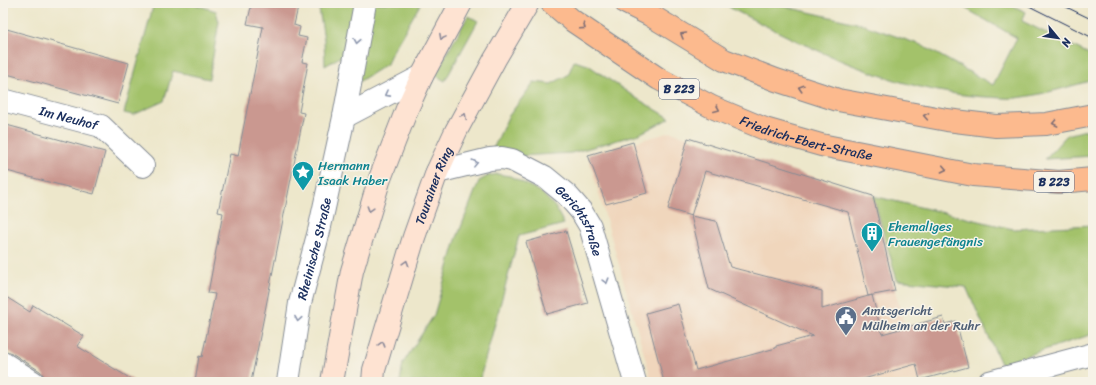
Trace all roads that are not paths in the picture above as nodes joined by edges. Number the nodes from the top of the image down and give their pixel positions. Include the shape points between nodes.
1 (365, 3) edge
2 (461, 3) edge
3 (528, 3) edge
4 (552, 3) edge
5 (626, 3) edge
6 (648, 9) edge
7 (422, 76) junction
8 (3, 100) edge
9 (1093, 115) edge
10 (344, 117) junction
11 (143, 166) dead end
12 (437, 172) junction
13 (1093, 179) edge
14 (1093, 354) edge
15 (3, 363) edge
16 (33, 382) edge
17 (288, 382) edge
18 (332, 382) edge
19 (373, 382) edge
20 (635, 382) edge
21 (989, 382) edge

1 -> 10 street, Rheinische Straße
2 -> 7 main road
12 -> 3 main road, Tourainer Ring via 456,131
4 -> 13 main road, Friedrich-Ebert-Straße / B 223 via 572,21 660,79 712,107 765,129 821,145 973,175 1059,182
5 - 6 main road
9 -> 6 main road via 1046,124 996,126 947,120 838,100 724,60
7 -> 10 street
7 -> 18 main road via 379,181 352,271
8 - 11 street, Im Neuhof via 101,126
10 -> 17 street, Rheinische Straße via 320,231 300,303
19 -> 12 main road, Tourainer Ring via 374,370 414,237
12 -> 20 street, Gerichtstraße via 502,158 512,160 545,177 567,195 590,226
14 - 21 street
15 - 16 street

